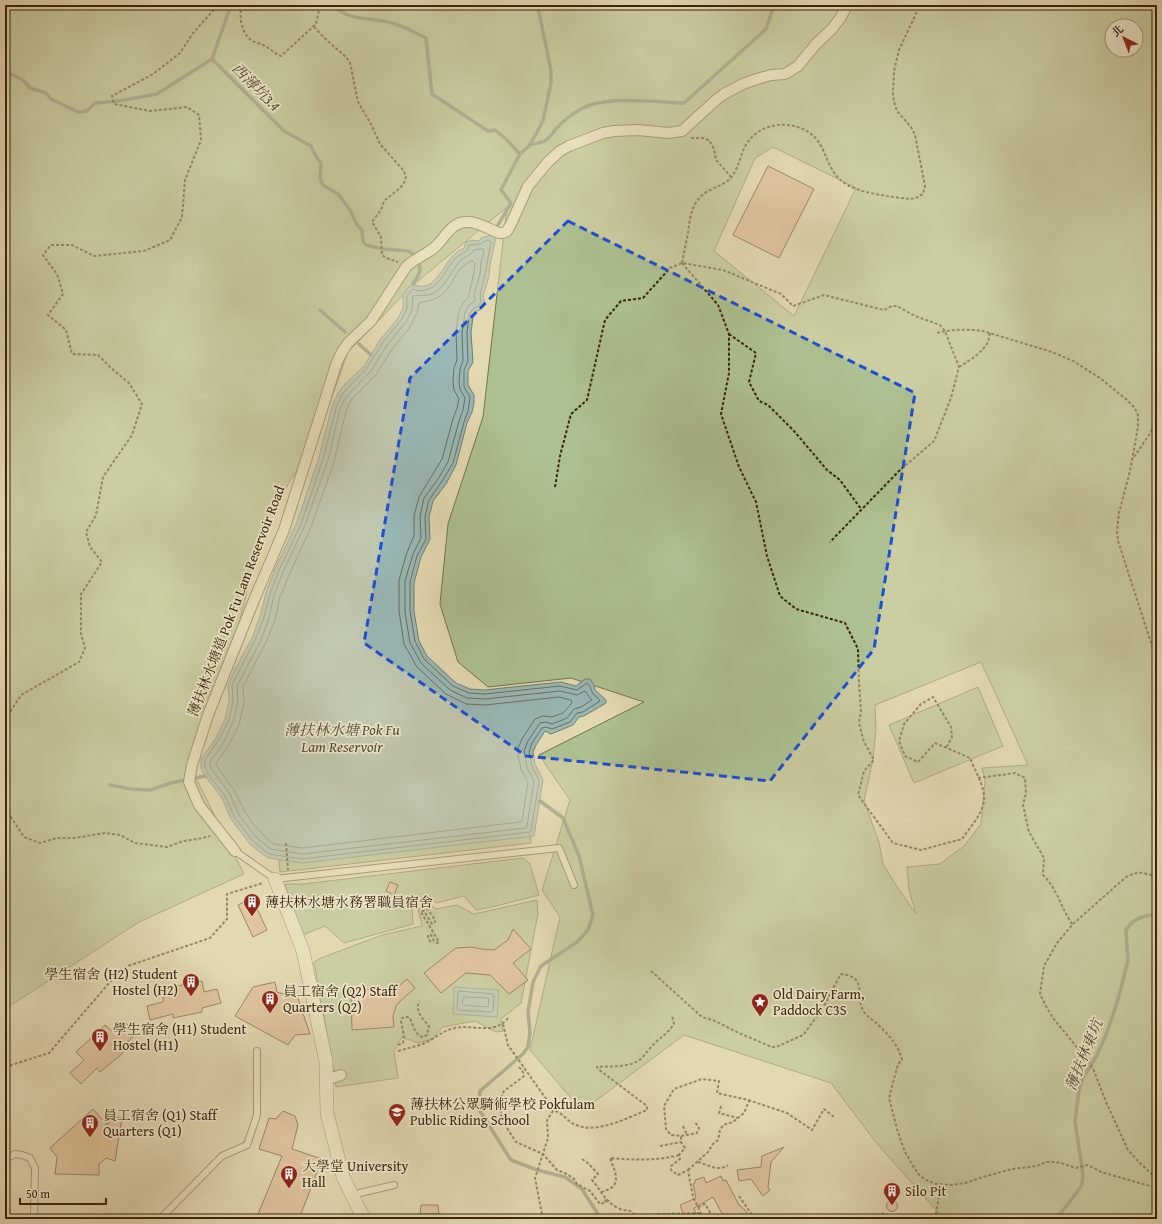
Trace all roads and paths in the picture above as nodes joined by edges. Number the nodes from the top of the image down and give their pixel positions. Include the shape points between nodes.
1 (218, 5) edge
2 (241, 5) edge
3 (320, 5) edge
4 (847, 5) edge
5 (920, 5) edge
6 (314, 27) junction
7 (686, 128) junction
8 (732, 178) junction
9 (682, 263) junction
10 (408, 264) junction
11 (945, 331) junction
12 (937, 333) dead end
13 (990, 333) junction
14 (729, 334) junction
15 (959, 367) junction
16 (1157, 411) edge
17 (1133, 458) junction
18 (556, 487) dead end
19 (861, 509) junction
20 (830, 542) dead end
21 (1157, 661) edge
22 (5, 720) edge
23 (946, 748) junction
24 (978, 778) junction
25 (5, 808) edge
26 (211, 836) dead end
27 (286, 843) dead end
28 (235, 851) joint
29 (1157, 876) edge
30 (289, 877) junction
31 (275, 879) junction
32 (574, 885) dead end
33 (430, 905) dead end
34 (1073, 924) junction
35 (432, 944) dead end
36 (651, 970) dead end
37 (420, 1001) dead end
38 (672, 1016) dead end
39 (509, 1017) dead end
40 (503, 1024) junction
41 (398, 1045) dead end
42 (256, 1051) dead end
43 (398, 1051) dead end
44 (5, 1067) edge
45 (519, 1067) dead end
46 (341, 1075) dead end
47 (326, 1080) junction
48 (749, 1101) junction
49 (721, 1106) dead end
50 (553, 1111) junction
51 (834, 1117) dead end
52 (738, 1118) junction
53 (695, 1122) dead end
54 (683, 1126) dead end
55 (687, 1135) junction
56 (681, 1136) junction
57 (681, 1142) junction
58 (660, 1146) dead end
59 (542, 1154) junction
60 (679, 1155) junction
61 (5, 1159) edge
62 (582, 1159) dead end
63 (698, 1162) junction
64 (728, 1165) dead end
65 (688, 1170) junction
66 (1157, 1179) edge
67 (936, 1184) junction
68 (394, 1185) dead end
69 (1157, 1188) edge
70 (601, 1192) junction
71 (351, 1195) junction
72 (739, 1196) dead end
73 (604, 1198) junction
74 (698, 1207) junction
75 (700, 1213) junction
76 (882, 1213) dead end
77 (34, 1219) edge
78 (160, 1219) edge
79 (364, 1219) edge
80 (543, 1219) edge
81 (703, 1219) edge
82 (714, 1219) edge
83 (755, 1219) edge
84 (888, 1219) edge
85 (935, 1219) edge

1 - 22 path via 193,33 180,53 153,74 112,96 114,104 150,111 187,107 198,115 201,140 185,180 182,217 170,240 144,250 94,256 72,245 51,245 43,255 57,274 63,294 48,315 66,330 72,354 98,355 129,383 142,404 132,435 103,477 96,515 86,532 90,547 102,562 81,594 81,634 85,648 79,662 21,695
2 - 6 path via 243,31 251,40 277,55 281,56
3 - 6 path
4 - 7 street, 薄扶林水塘道 Pok Fu Lam Reservoir Road via 841,17 798,66 785,74 754,80 724,94
5 - 8 path via 899,50 895,64 893,94 898,111 915,135 926,186 923,194 910,199 848,186 834,174 814,137 791,125 780,124 760,130 751,138
6 - 10 path via 347,58 358,102 380,144 404,171 404,183 384,201 372,222 381,237 382,255
7 - 8 path via 696,131 692,138 709,140 716,160
7 - 10 street, 薄扶林水塘道 Pok Fu Lam Reservoir Road via 668,133 614,131 569,146 548,162 528,186 507,231 499,233 467,221 454,227 434,248
8 - 9 path via 704,193 693,207
9 - 11 path via 723,270 781,294 793,306 824,295 884,310 897,306 940,325
9 - 14 path via 718,305
9 - 18 path via 670,268 643,298 621,301 605,320 586,400 572,414 560,456
10 - 28 street, 薄扶林水塘道 Pok Fu Lam Reservoir Road via 372,321 348,343 337,362 284,530 208,715 191,771 189,782 199,805
11 - 12 path
11 - 13 path via 973,330
11 - 15 path
13 - 15 path via 988,342 979,353
13 - 17 path via 1073,361 1127,400 1136,410 1139,419
14 - 19 path via 756,353 749,382 760,401 768,405 827,470 840,480
14 - 24 path via 729,373 721,414 739,467 756,502 767,556 780,596 796,609 845,623 858,649 861,711 859,724 864,742 874,760 864,771 858,795 893,843 921,850 962,838 981,811 984,797
15 - 19 path via 934,441
16 - 17 path via 1151,432
17 - 21 path via 1119,513 1117,536
19 - 20 path
23 - 23 path via 935,743 918,762 905,756 899,741 904,724 933,696 952,727 952,737
23 - 24 path via 970,758
24 - 34 path via 1015,773 1025,778 1026,793 1023,805 1029,832 1044,858 1043,874 1057,893 1066,915
25 - 26 path via 24,837 40,843 57,838 74,838 105,832 120,835 135,843 167,847
27 - 30 path
28 - 31 lane, 薄扶林水塘道 Pok Fu Lam Reservoir Road
29 - 34 path via 1136,873 1126,877
30 - 31 lane
30 - 32 lane via 559,848
31 - 44 path via 227,894 227,918 210,938 122,968 48,1053
31 - 47 street via 303,951 326,1062
33 - 35 path via 427,908 435,922 432,924 424,911 421,912 439,942 434,942 431,935 428,935
34 - 66 path via 1057,943 1044,966 1040,994 1053,1018 1089,1062 1128,1150
36 - 67 path via 702,1017 772,1047 803,1035 824,1006 841,974 852,976 858,983 864,1013 900,1052 902,1060 898,1064 889,1098 897,1129 906,1152 920,1176
37 - 41 path via 417,1007 429,1026 427,1035 422,1037 417,1034 410,1018 402,1018 403,1043
38 - 50 path via 674,1024 671,1029 636,1062 597,1067 647,1106 647,1110 613,1123 590,1128 574,1125 558,1111
39 - 40 path
40 - 43 path via 477,1029 459,1027 445,1030 427,1042
40 - 50 path via 508,1045
42 - 78 lane via 257,1114 247,1145 222,1156
45 - 59 path via 524,1076 504,1091 500,1100 503,1122 516,1142
46 - 47 street
47 - 71 street via 327,1113 343,1177
48 - 51 path via 787,1113 812,1130 824,1109
48 - 52 path via 744,1114
48 - 56 path via 717,1093 719,1080 702,1079 674,1089 664,1106 666,1129 671,1135
49 - 52 path via 719,1113
50 - 59 path via 547,1120 548,1138
52 - 63 path via 723,1125 718,1140
53 - 55 path via 699,1128 697,1134
54 - 55 path
55 - 56 path
56 - 57 path
57 - 58 path
57 - 60 path via 685,1148
59 - 73 path via 557,1170 590,1191 600,1204 606,1202
59 - 80 path via 535,1178
60 - 65 path via 680,1159 672,1164 671,1170 678,1175
60 - 70 path via 636,1160 611,1159 617,1181 615,1186
61 - 77 lane via 22,1154 30,1158 36,1168
62 - 70 path via 598,1174 592,1180
63 - 64 path via 718,1169
63 - 65 path
65 - 74 path via 692,1197
67 - 69 path via 952,1186 1012,1169 1052,1162 1076,1168 1087,1165 1101,1172
67 - 85 path via 935,1190 940,1192
68 - 71 lane
70 - 73 path
71 - 79 street
72 - 83 path
73 - 75 path via 620,1210 632,1211 635,1215
74 - 75 path
74 - 82 path via 705,1204
75 - 81 path
76 - 84 path

